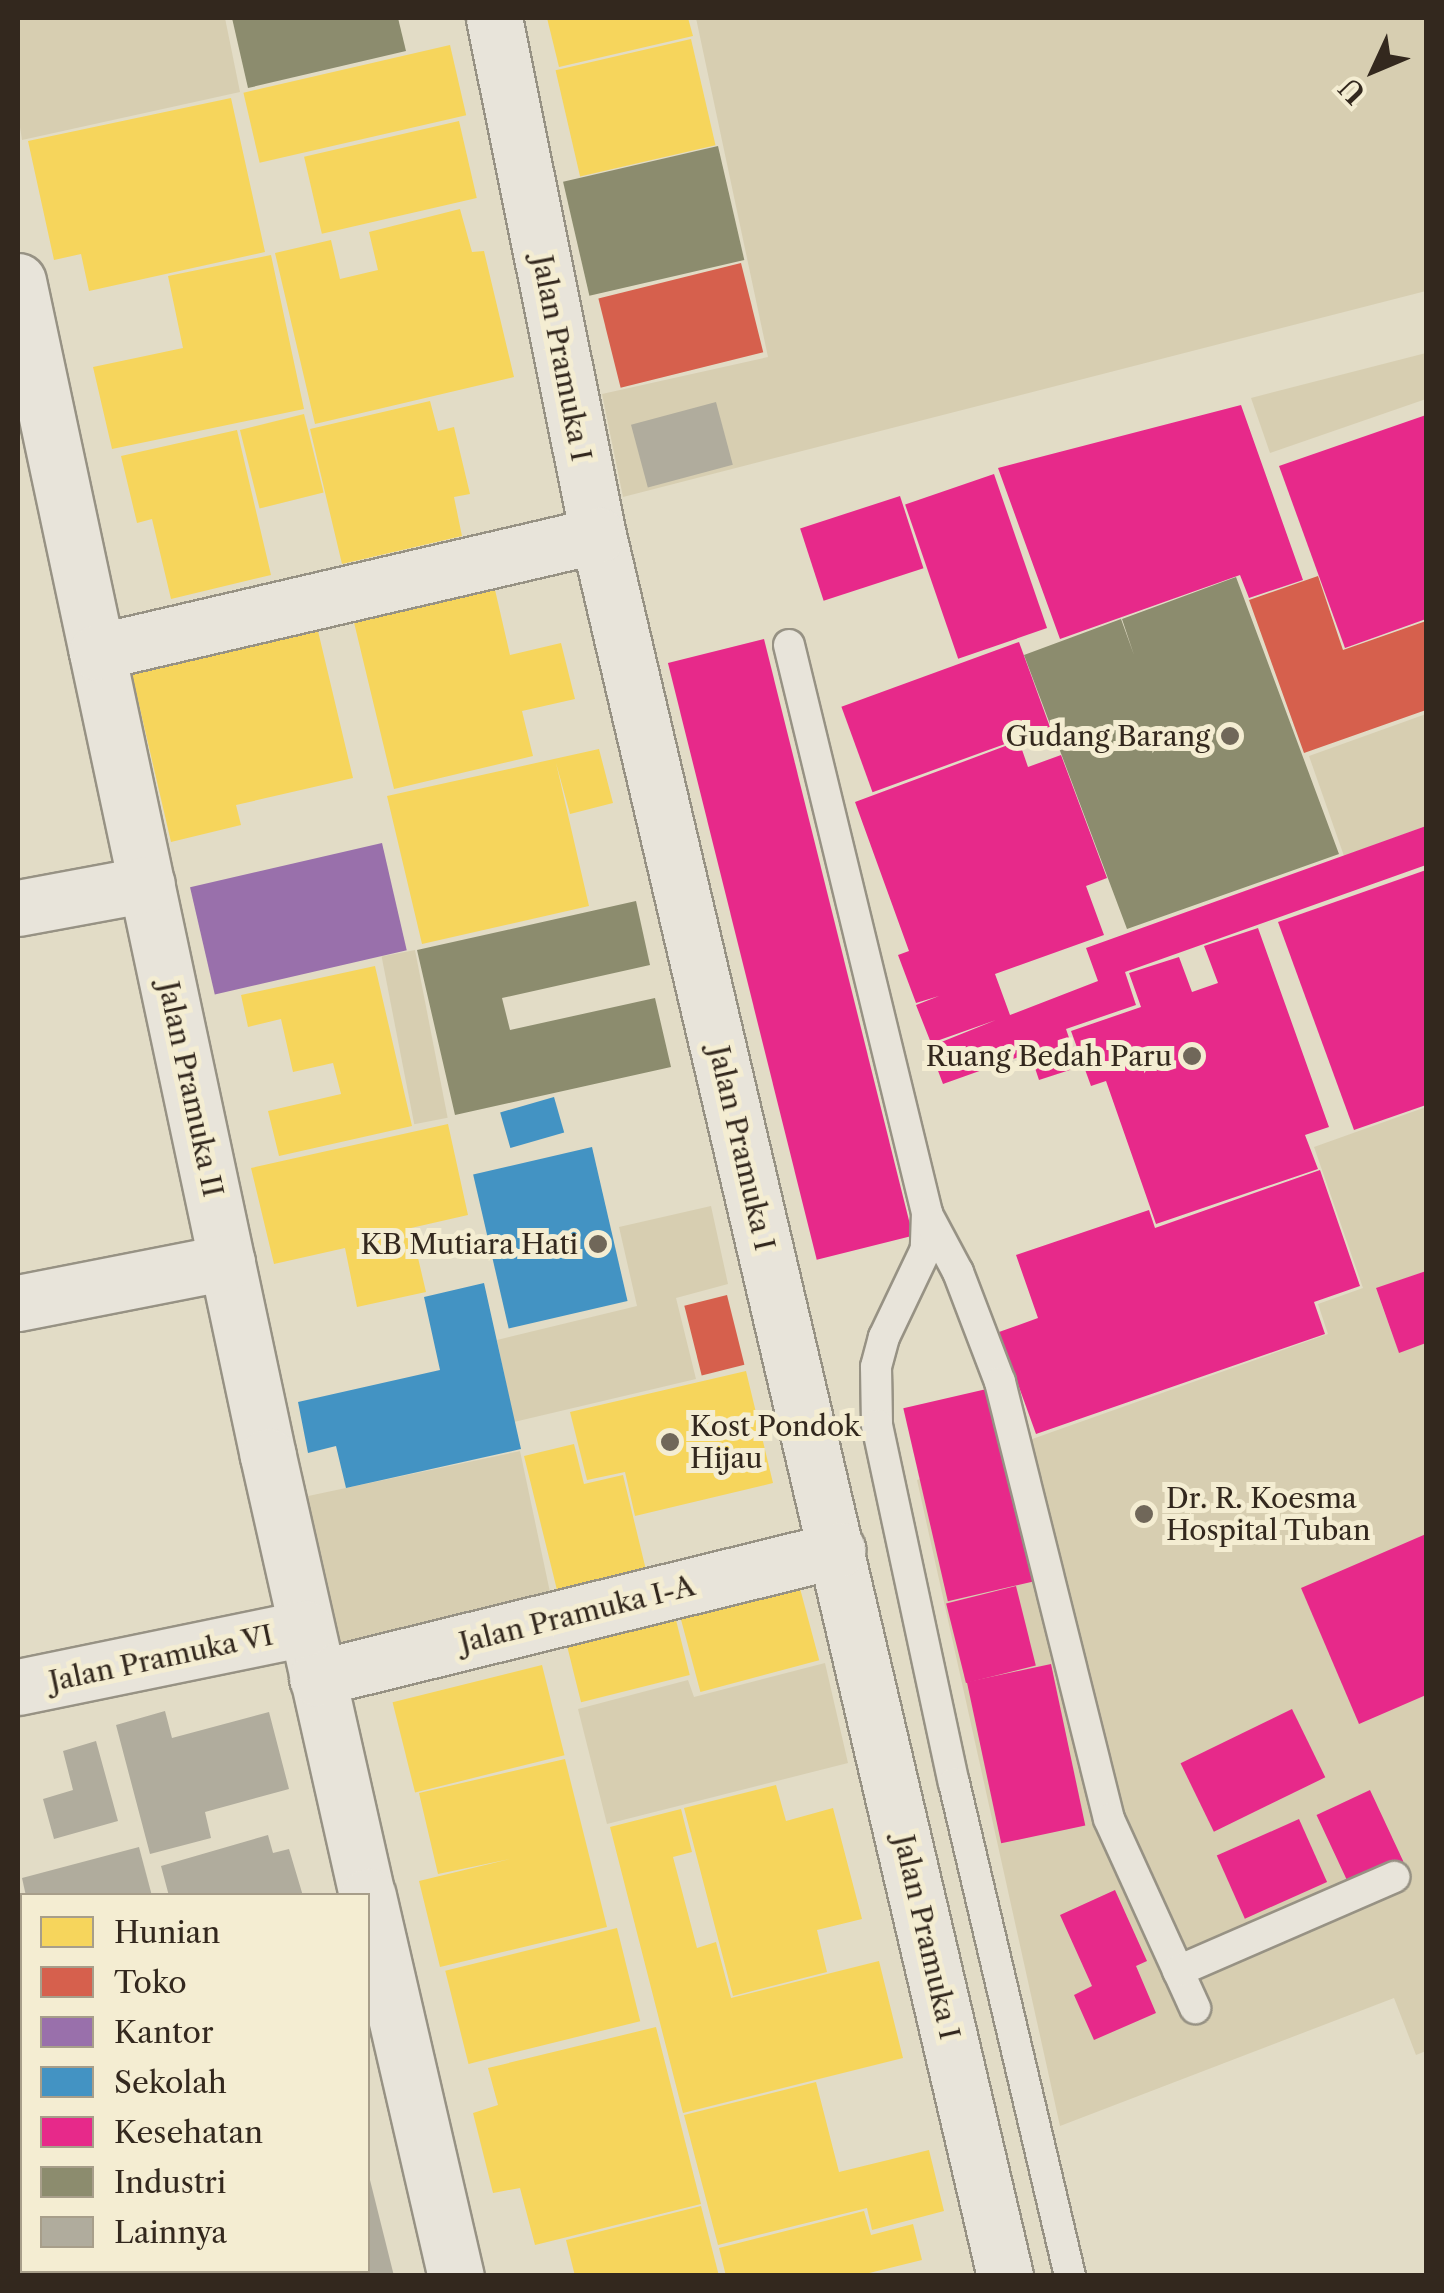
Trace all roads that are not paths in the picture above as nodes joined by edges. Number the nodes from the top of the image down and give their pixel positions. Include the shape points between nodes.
1 (494, 18) edge
2 (18, 281) edge
3 (598, 535) junction
4 (788, 646) dead end
5 (97, 652) junction
6 (147, 884) junction
7 (18, 908) edge
8 (927, 1213) junction
9 (227, 1262) junction
10 (18, 1303) edge
11 (837, 1550) junction
12 (311, 1653) junction
13 (18, 1687) edge
14 (1394, 1877) dead end
15 (365, 1893) edge
16 (370, 1914) edge
17 (1178, 1970) junction
18 (1195, 2008) dead end
19 (456, 2276) edge
20 (1006, 2276) edge
21 (1070, 2276) edge

1 - 3 street, Jalan Pramuka I
2 - 5 street, Jalan Pramuka II
3 - 5 street
3 - 11 street, Jalan Pramuka I
4 - 8 lane
5 - 6 street, Jalan Pramuka II
6 - 7 street
6 - 9 street, Jalan Pramuka II
8 - 17 lane via 979,1320 1003,1392 1109,1819
8 - 21 lane via 926,1249 876,1367 877,1424
9 - 10 street
9 - 12 street, Jalan Pramuka II
11 - 12 street, Jalan Pramuka I-A
11 - 20 street, Jalan Pramuka I
12 - 13 street, Jalan Pramuka VI
12 - 15 street, Jalan Pramuka II
14 - 17 lane
16 - 19 street, Jalan Pramuka II
17 - 18 lane

